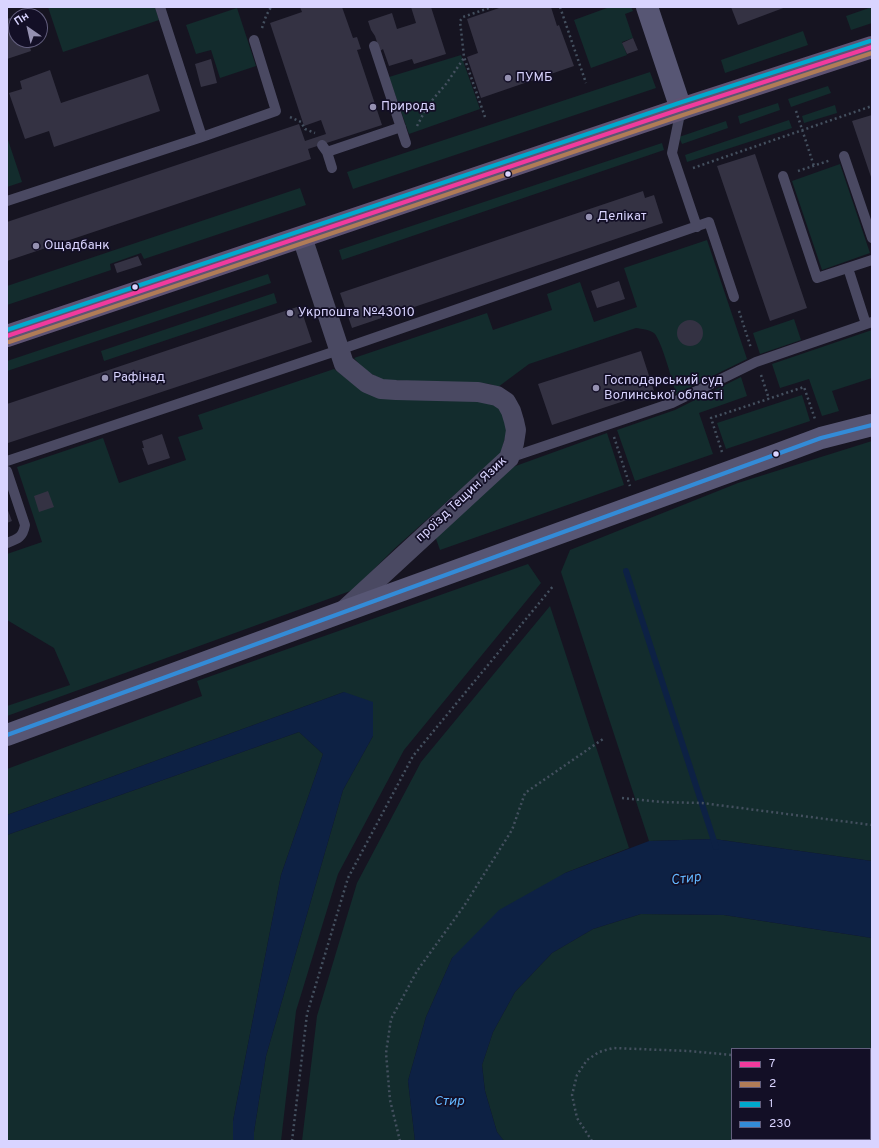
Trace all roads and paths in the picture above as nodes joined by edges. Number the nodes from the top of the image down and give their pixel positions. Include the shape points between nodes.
1 (160, 7) edge
2 (271, 7) edge
3 (492, 7) edge
4 (560, 7) edge
5 (647, 7) edge
6 (254, 40) joint
7 (374, 46) dead end
8 (872, 47) edge
9 (464, 57) junction
10 (586, 83) dead end
11 (872, 106) edge
12 (681, 109) junction
13 (276, 111) junction
14 (796, 111) dead end
15 (485, 117) dead end
16 (401, 127) junction
17 (802, 130) junction
18 (202, 137) junction
19 (406, 143) joint
20 (322, 144) junction
21 (844, 156) dead end
22 (814, 166) dead end
23 (332, 168) dead end
24 (679, 173) junction
25 (783, 176) dead end
26 (7, 201) edge
27 (696, 227) junction
28 (302, 237) junction
29 (872, 238) edge
30 (872, 260) edge
31 (848, 268) junction
32 (734, 297) joint
33 (869, 323) edge
34 (746, 332) dead end
35 (7, 336) edge
36 (339, 350) junction
37 (610, 424) junction
38 (872, 425) edge
39 (821, 438) junction
40 (509, 458) junction
41 (7, 461) edge
42 (7, 471) edge
43 (729, 472) junction
44 (636, 505) junction
45 (7, 543) edge
46 (554, 584) dead end
47 (342, 612) junction
48 (7, 735) edge
49 (603, 739) dead end
50 (622, 798) dead end
51 (872, 825) edge
52 (731, 1055) edge
53 (292, 1141) edge
54 (400, 1141) edge
55 (592, 1141) edge

1 - 18 lane
2 - 6 path via 261,33
3 - 9 path via 463,17 460,21
4 - 10 path
5 - 12 street
6 - 13 lane
7 - 16 lane
8 - 12 main road
9 - 15 path
9 - 19 path via 428,105
11 - 17 path
12 - 24 lane via 672,153
12 - 28 main road
13 - 18 lane
13 - 20 path via 314,132
14 - 17 path
16 - 19 lane
16 - 20 lane
17 - 22 path
17 - 24 path
18 - 26 lane
20 - 23 lane
21 - 29 lane
24 - 27 lane
25 - 31 lane via 817,278
27 - 32 lane via 709,222
27 - 36 lane
28 - 35 main road
28 - 36 street, проїзд Тещин Язик
30 - 31 lane
31 - 33 lane
32 - 34 path
33 - 37 lane via 756,362 672,403
36 - 40 street, проїзд Тещин Язик via 344,364 367,383 381,389 478,392 497,396 506,402 516,430
36 - 41 lane
37 - 40 lane
37 - 44 path
38 - 39 street
39 - 43 street
39 - 43 path via 804,387 711,418
40 - 47 street, проїзд Тещин Язик
42 - 45 lane via 25,525 20,537
43 - 44 street
44 - 47 street
46 - 53 path via 413,756 348,878 307,1014
47 - 48 street
49 - 54 path via 525,793 512,830 464,906 417,971 391,1019 386,1053 390,1100
50 - 51 path via 661,802 702,802
52 - 55 path via 629,1048 613,1048 599,1052 587,1060 577,1075 572,1095 577,1118

